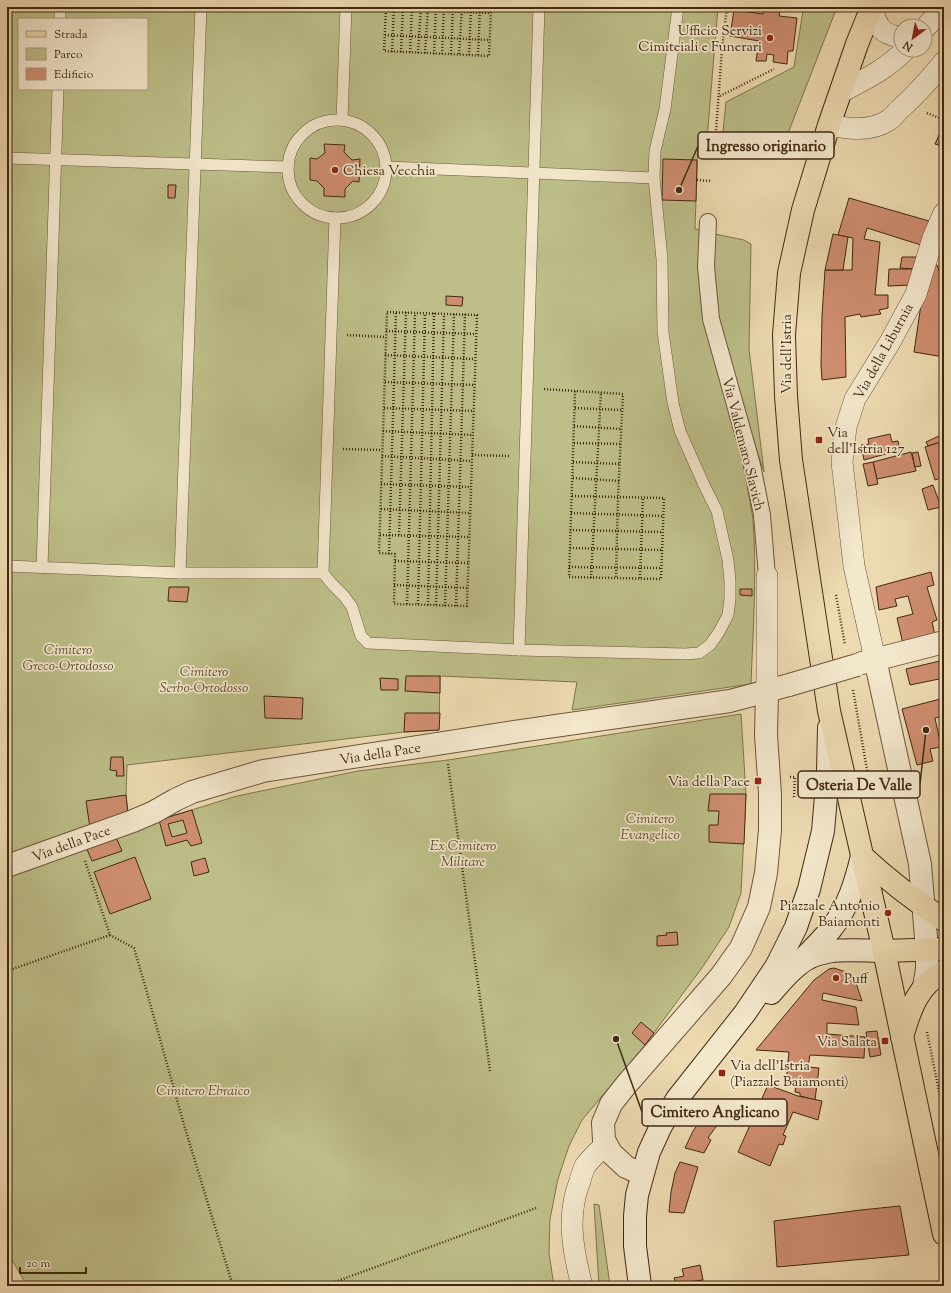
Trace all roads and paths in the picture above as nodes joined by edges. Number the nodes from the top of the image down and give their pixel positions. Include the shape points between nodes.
1 (60, 7) edge
2 (201, 7) edge
3 (346, 7) edge
4 (436, 7) edge
5 (444, 7) edge
6 (453, 7) edge
7 (462, 7) edge
8 (471, 7) edge
9 (480, 7) edge
10 (491, 7) edge
11 (539, 7) edge
12 (678, 7) edge
13 (727, 7) edge
14 (872, 7) edge
15 (944, 7) edge
16 (386, 8) edge
17 (394, 8) edge
18 (403, 9) edge
19 (412, 9) edge
20 (420, 9) edge
21 (428, 9) edge
22 (436, 11) junction
23 (444, 12) junction
24 (453, 12) junction
25 (462, 12) junction
26 (471, 12) junction
27 (480, 12) junction
28 (490, 13) junction
29 (60, 18) edge
30 (933, 19) edge
31 (385, 35) junction
32 (392, 35) junction
33 (402, 36) junction
34 (411, 36) junction
35 (419, 36) junction
36 (893, 36) edge
37 (426, 37) junction
38 (434, 37) junction
39 (443, 38) junction
40 (451, 38) junction
41 (460, 38) junction
42 (470, 39) junction
43 (478, 39) junction
44 (489, 40) junction
45 (392, 52) junction
46 (401, 52) junction
47 (410, 52) junction
48 (418, 53) junction
49 (425, 53) junction
50 (434, 54) junction
51 (442, 54) junction
52 (451, 54) junction
53 (459, 54) junction
54 (469, 55) junction
55 (478, 55) junction
56 (897, 58) edge
57 (944, 62) edge
58 (774, 68) dead end
59 (58, 90) edge
60 (841, 92) junction
61 (719, 97) junction
62 (342, 120) junction
63 (829, 125) junction
64 (715, 145) dead end
65 (7, 158) edge
66 (55, 159) junction
67 (195, 164) junction
68 (386, 166) junction
69 (288, 167) junction
70 (534, 173) junction
71 (654, 178) junction
72 (696, 180) dead end
73 (711, 181) dead end
74 (944, 213) edge
75 (335, 218) junction
76 (708, 222) dead end
77 (396, 312) junction
78 (406, 312) junction
79 (416, 313) junction
80 (425, 313) junction
81 (434, 313) junction
82 (444, 314) junction
83 (454, 314) junction
84 (465, 314) junction
85 (386, 331) junction
86 (396, 331) junction
87 (405, 332) junction
88 (415, 332) junction
89 (425, 332) junction
90 (434, 333) junction
91 (444, 333) junction
92 (331, 334) junction
93 (454, 334) junction
94 (465, 334) junction
95 (476, 334) junction
96 (386, 337) junction
97 (385, 355) junction
98 (395, 356) junction
99 (404, 356) junction
100 (414, 356) junction
101 (424, 356) junction
102 (434, 357) junction
103 (443, 357) junction
104 (453, 358) junction
105 (464, 358) junction
106 (475, 359) junction
107 (385, 382) junction
108 (394, 382) junction
109 (404, 382) junction
110 (414, 383) junction
111 (423, 383) junction
112 (433, 383) junction
113 (442, 384) junction
114 (452, 384) junction
115 (463, 384) junction
116 (474, 385) junction
117 (528, 388) junction
118 (576, 391) junction
119 (600, 392) junction
120 (384, 408) junction
121 (394, 408) junction
122 (403, 408) junction
123 (575, 408) junction
124 (413, 409) junction
125 (422, 409) junction
126 (600, 409) junction
127 (432, 410) junction
128 (441, 410) junction
129 (451, 410) junction
130 (622, 410) junction
131 (462, 411) junction
132 (474, 411) junction
133 (574, 426) junction
134 (599, 428) junction
135 (621, 429) junction
136 (383, 431) junction
137 (393, 432) junction
138 (402, 432) junction
139 (412, 433) junction
140 (422, 433) junction
141 (432, 434) junction
142 (441, 434) junction
143 (451, 434) junction
144 (461, 435) junction
145 (473, 435) junction
146 (574, 443) junction
147 (598, 444) junction
148 (621, 444) junction
149 (327, 449) junction
150 (382, 450) junction
151 (472, 455) junction
152 (382, 456) junction
153 (392, 456) junction
154 (526, 456) junction
155 (401, 457) junction
156 (411, 457) junction
157 (421, 458) junction
158 (431, 458) junction
159 (440, 459) junction
160 (450, 460) junction
161 (461, 460) junction
162 (472, 461) junction
163 (573, 462) junction
164 (597, 463) junction
165 (620, 464) junction
166 (572, 478) junction
167 (596, 480) junction
168 (619, 481) junction
169 (381, 484) junction
170 (391, 484) junction
171 (400, 484) junction
172 (410, 484) junction
173 (420, 485) junction
174 (431, 485) junction
175 (439, 486) junction
176 (449, 486) junction
177 (460, 486) junction
178 (471, 487) junction
179 (572, 496) junction
180 (595, 497) junction
181 (618, 498) junction
182 (643, 498) junction
183 (381, 509) junction
184 (390, 509) junction
185 (400, 510) junction
186 (410, 510) junction
187 (420, 511) junction
188 (430, 511) junction
189 (438, 511) junction
190 (448, 512) junction
191 (459, 512) junction
192 (470, 513) junction
193 (571, 513) junction
194 (594, 514) junction
195 (617, 515) junction
196 (642, 516) junction
197 (663, 516) junction
198 (570, 530) junction
199 (594, 531) junction
200 (617, 531) junction
201 (642, 532) junction
202 (663, 532) junction
203 (380, 535) junction
204 (389, 535) junction
205 (399, 535) junction
206 (409, 535) junction
207 (419, 536) junction
208 (430, 536) junction
209 (437, 536) junction
210 (448, 537) junction
211 (458, 537) junction
212 (469, 537) junction
213 (570, 548) junction
214 (593, 549) junction
215 (616, 549) junction
216 (641, 550) junction
217 (662, 550) junction
218 (389, 554) junction
219 (395, 561) junction
220 (408, 561) junction
221 (419, 562) junction
222 (429, 562) junction
223 (437, 562) junction
224 (447, 562) junction
225 (457, 562) junction
226 (468, 563) junction
227 (7, 566) edge
228 (569, 567) junction
229 (592, 567) junction
230 (616, 567) junction
231 (42, 568) junction
232 (641, 568) junction
233 (662, 568) junction
234 (180, 573) junction
235 (323, 573) junction
236 (767, 576) joint
237 (591, 578) junction
238 (616, 578) junction
239 (640, 578) junction
240 (394, 584) junction
241 (408, 585) junction
242 (418, 586) junction
243 (428, 586) junction
244 (436, 586) junction
245 (446, 587) junction
246 (456, 587) junction
247 (468, 588) junction
248 (407, 604) junction
249 (418, 604) junction
250 (428, 605) junction
251 (436, 605) junction
252 (445, 606) junction
253 (456, 606) junction
254 (944, 642) edge
255 (519, 650) junction
256 (866, 662) junction
257 (767, 692) junction
258 (830, 711) junction
259 (448, 760) dead end
260 (786, 777) dead end
261 (794, 800) dead end
262 (83, 856) dead end
263 (862, 856) junction
264 (7, 866) edge
265 (924, 908) junction
266 (944, 920) edge
267 (110, 935) junction
268 (936, 950) edge
269 (884, 951) junction
270 (798, 965) junction
271 (944, 970) edge
272 (7, 971) edge
273 (924, 987) junction
274 (927, 1031) dead end
275 (902, 1037) junction
276 (707, 1061) junction
277 (490, 1071) dead end
278 (944, 1116) edge
279 (606, 1144) junction
280 (642, 1174) junction
281 (536, 1208) dead end
282 (944, 1234) edge
283 (233, 1286) edge
284 (324, 1286) edge
285 (582, 1286) edge
286 (640, 1286) edge

1 - 29 lane
2 - 67 lane
3 - 62 lane
4 - 22 path
5 - 23 path
6 - 24 path
7 - 25 path
8 - 26 path
9 - 27 path
10 - 28 path
11 - 70 lane
12 - 71 lane via 665,109 655,151
13 - 61 path
14 - 36 street via 875,22 882,31
14 - 60 main road, Via dell'Istria
15 - 30 street
16 - 17 path
16 - 31 path
17 - 18 path
17 - 32 path
18 - 19 path
18 - 33 path
19 - 20 path
19 - 34 path
20 - 21 path
20 - 35 path
21 - 22 path
21 - 37 path
22 - 23 path
22 - 38 path
23 - 24 path
23 - 39 path
24 - 25 path
24 - 40 path
25 - 26 path
25 - 41 path
26 - 27 path
26 - 42 path
27 - 28 path
27 - 43 path
28 - 44 path
31 - 32 path
31 - 45 path via 384,51
32 - 33 path
32 - 45 path
33 - 34 path
33 - 46 path
34 - 35 path
34 - 47 path
35 - 37 path
35 - 48 path
37 - 38 path
37 - 49 path
38 - 39 path
38 - 50 path
39 - 40 path
39 - 51 path
40 - 41 path
40 - 52 path
41 - 42 path
41 - 53 path
42 - 43 path
42 - 54 path
43 - 44 path
43 - 55 path
44 - 55 path via 489,56
45 - 46 path
46 - 47 path
47 - 48 path
48 - 49 path
49 - 50 path
50 - 51 path
51 - 52 path
52 - 53 path
53 - 54 path
54 - 55 path
56 - 60 street via 870,77
57 - 63 street via 888,120 859,129
58 - 61 path
59 - 66 lane
60 - 63 main road, Via dell'Istria
61 - 64 path
62 - 68 lane via 356,124 372,135 382,148
62 - 69 lane via 322,122 304,132 293,146
63 - 258 main road, Via dell'Istria via 802,210 789,273 784,335 791,460
65 - 66 lane
66 - 67 lane
66 - 231 lane
67 - 69 lane
67 - 234 lane
68 - 70 lane
68 - 75 lane via 385,180 375,201 356,214
69 - 75 lane via 290,183 296,197 311,210
70 - 71 lane
70 - 117 lane
71 - 255 lane via 662,259 663,332 673,403 680,431 717,511 728,560 728,615 710,645 699,653
72 - 73 path
74 - 256 street, Via della Liburnia via 933,238 916,294 855,399 846,428 842,462
75 - 92 lane
76 - 236 street, Via Valdemaro Slavich via 706,267 711,319 753,472 762,515
77 - 78 path
77 - 85 path via 387,312
77 - 86 path
78 - 79 path
78 - 87 path
79 - 80 path
79 - 88 path
80 - 81 path
80 - 89 path
81 - 82 path
81 - 90 path
82 - 83 path
82 - 91 path
83 - 84 path
83 - 93 path
84 - 94 path
84 - 95 path via 477,315
85 - 86 path
85 - 96 path
86 - 87 path
86 - 98 path
87 - 88 path
87 - 99 path
88 - 89 path
88 - 100 path
89 - 90 path
89 - 101 path
90 - 91 path
90 - 102 path
91 - 93 path
91 - 103 path
92 - 96 path
92 - 149 lane
93 - 94 path
93 - 104 path
94 - 95 path
94 - 105 path
95 - 106 path
96 - 97 path
97 - 98 path
97 - 107 path
98 - 99 path
98 - 108 path
99 - 100 path
99 - 109 path
100 - 101 path
100 - 110 path
101 - 102 path
101 - 111 path
102 - 103 path
102 - 112 path
103 - 104 path
103 - 113 path
104 - 105 path
104 - 114 path
105 - 106 path
105 - 115 path
106 - 116 path
107 - 108 path
107 - 120 path
108 - 109 path
108 - 121 path
109 - 110 path
109 - 122 path
110 - 111 path
110 - 124 path
111 - 112 path
111 - 125 path
112 - 113 path
112 - 127 path
113 - 114 path
113 - 128 path
114 - 115 path
114 - 129 path
115 - 116 path
115 - 131 path
116 - 132 path
117 - 118 path
117 - 154 lane
118 - 119 path
118 - 123 path
119 - 126 path
119 - 130 path via 623,394
120 - 121 path
120 - 136 path
121 - 122 path
121 - 137 path
122 - 124 path
122 - 138 path
123 - 126 path
123 - 133 path
124 - 125 path
124 - 139 path
125 - 127 path
125 - 140 path
126 - 130 path
126 - 134 path
127 - 128 path
127 - 141 path
128 - 129 path
128 - 142 path
129 - 131 path
129 - 143 path
130 - 135 path
131 - 132 path
131 - 144 path
132 - 145 path
133 - 134 path
133 - 146 path
134 - 135 path
134 - 147 path
135 - 148 path
136 - 137 path
136 - 150 path
137 - 138 path
137 - 153 path
138 - 139 path
138 - 155 path
139 - 140 path
139 - 156 path
140 - 141 path
140 - 157 path
141 - 142 path
141 - 158 path
142 - 143 path
142 - 159 path
143 - 144 path
143 - 160 path
144 - 145 path
144 - 161 path
145 - 151 path
146 - 147 path
146 - 163 path
147 - 148 path
147 - 164 path
148 - 165 path
149 - 150 path
149 - 235 lane
150 - 152 path
151 - 154 path
151 - 162 path
152 - 153 path
152 - 169 path
153 - 155 path
153 - 170 path
154 - 255 lane
155 - 156 path
155 - 171 path
156 - 157 path
156 - 172 path
157 - 158 path
157 - 173 path
158 - 159 path
158 - 174 path
159 - 160 path
159 - 175 path
160 - 161 path
160 - 176 path
161 - 162 path
161 - 177 path
162 - 178 path
163 - 164 path
163 - 166 path
164 - 165 path
164 - 167 path
165 - 168 path
166 - 167 path
166 - 179 path
167 - 168 path
167 - 180 path
168 - 181 path
169 - 170 path
169 - 183 path
170 - 171 path
170 - 184 path
171 - 172 path
171 - 185 path
172 - 173 path
172 - 186 path
173 - 174 path
173 - 187 path
174 - 175 path
174 - 188 path
175 - 176 path
175 - 189 path
176 - 177 path
176 - 190 path
177 - 178 path
177 - 191 path
178 - 192 path
179 - 180 path
179 - 193 path
180 - 181 path
180 - 194 path
181 - 182 path
181 - 195 path
182 - 196 path
182 - 197 path via 664,498
183 - 184 path
183 - 203 path
184 - 185 path
184 - 204 path
185 - 186 path
185 - 205 path
186 - 187 path
186 - 206 path
187 - 188 path
187 - 207 path
188 - 189 path
188 - 208 path
189 - 190 path
189 - 209 path
190 - 191 path
190 - 210 path
191 - 192 path
191 - 211 path
192 - 212 path
193 - 194 path
193 - 198 path
194 - 195 path
194 - 199 path
195 - 196 path
195 - 200 path
196 - 197 path
196 - 201 path
197 - 202 path
198 - 199 path
198 - 213 path
199 - 200 path
199 - 214 path
200 - 201 path
200 - 215 path
201 - 202 path
201 - 216 path
202 - 217 path
203 - 204 path
203 - 218 path via 379,553
204 - 205 path
204 - 218 path
205 - 206 path
206 - 207 path
206 - 220 path
207 - 208 path
207 - 221 path
208 - 209 path
208 - 222 path
209 - 210 path
209 - 223 path
210 - 211 path
210 - 224 path
211 - 212 path
211 - 225 path
212 - 226 path
213 - 214 path
213 - 228 path
214 - 215 path
214 - 229 path
215 - 216 path
215 - 230 path
216 - 217 path
216 - 232 path
217 - 233 path
218 - 219 path via 395,554
219 - 220 path
219 - 240 path
220 - 221 path
220 - 241 path
221 - 222 path
221 - 242 path
222 - 223 path
222 - 243 path
223 - 224 path
223 - 244 path
224 - 225 path
224 - 245 path
225 - 226 path
225 - 246 path
226 - 247 path
227 - 231 lane
228 - 229 path
228 - 237 path via 569,577
229 - 230 path
229 - 237 path
230 - 232 path
230 - 238 path
231 - 234 lane
232 - 233 path
232 - 239 path
233 - 239 path via 661,579
234 - 235 lane
235 - 255 lane via 352,608 361,636 368,644
236 - 257 street, Via Valdemaro Slavich
237 - 238 path
238 - 239 path
240 - 241 path
240 - 248 path via 394,604
241 - 242 path
241 - 248 path
242 - 243 path
242 - 249 path
243 - 244 path
243 - 250 path
244 - 245 path
244 - 251 path
245 - 246 path
245 - 252 path
246 - 247 path
246 - 253 path
247 - 253 path via 467,606
248 - 249 path
249 - 250 path
250 - 251 path
251 - 252 path
252 - 253 path
254 - 256 street, Via della Pace
256 - 257 street, Via della Pace, bridge
256 - 265 street via 920,864
257 - 264 street, Via della Pace via 730,701 262,771 192,792 154,812
257 - 279 street via 770,830 766,873 759,906 740,948 721,976 611,1104 603,1123
258 - 263 main road
258 - 276 street via 828,773 822,831 809,889 796,927 776,967 745,1013
259 - 277 path
260 - 261 path via 795,777
262 - 267 path
263 - 265 main road
263 - 269 main road
263 - 270 street via 846,906 832,928
265 - 266 main road
265 - 268 street
267 - 272 path
267 - 283 path via 134,948
268 - 269 main road
268 - 273 street via 927,969
269 - 270 street via 836,950 810,957
269 - 275 main road
270 - 276 street
271 - 273 main road
273 - 275 main road via 909,1014
274 - 278 path
275 - 282 main road
276 - 280 street via 676,1099 661,1126
279 - 280 street via 611,1153 626,1167
279 - 285 street via 595,1153 585,1167 575,1193 571,1226
280 - 286 street via 634,1216
281 - 284 path

